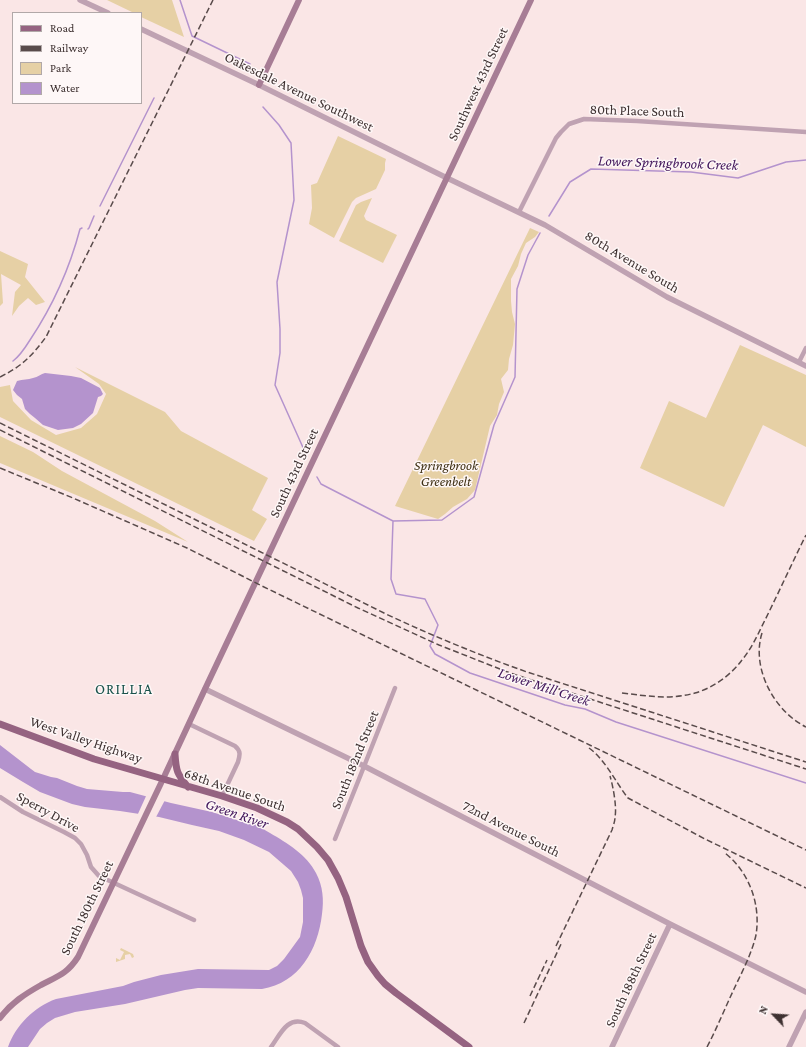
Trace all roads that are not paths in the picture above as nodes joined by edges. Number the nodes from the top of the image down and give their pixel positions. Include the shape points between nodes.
1 (80, 0) edge
2 (299, 0) edge
3 (531, 0) edge
4 (106, 12) edge
5 (142, 29) edge
6 (259, 85) junction
7 (806, 132) edge
8 (447, 178) junction
9 (519, 212) junction
10 (806, 348) edge
11 (799, 362) junction
12 (806, 366) edge
13 (395, 688) dead end
14 (205, 689) junction
15 (0, 724) edge
16 (189, 724) junction
17 (175, 754) junction
18 (364, 766) junction
19 (163, 779) junction
20 (188, 787) junction
21 (222, 796) junction
22 (0, 797) edge
23 (334, 839) dead end
24 (114, 883) junction
25 (194, 920) dead end
26 (670, 924) junction
27 (806, 992) edge
28 (806, 1012) edge
29 (0, 1018) edge
30 (271, 1047) edge
31 (338, 1047) edge
32 (469, 1047) edge
33 (612, 1047) edge
34 (789, 1047) edge

1 - 4 street
2 - 6 main road
3 - 8 main road, Southwest 43rd Street
5 - 6 street, Oakesdale Avenue Southwest
6 - 8 street, Oakesdale Avenue Southwest
7 - 9 street, 80th Place South via 584,119 569,124 556,138
8 - 9 street, 80th Avenue South
8 - 14 main road, South 43rd Street
9 - 11 street, 80th Avenue South via 567,237 667,297
10 - 11 street
11 - 12 street, 80th Avenue South
13 - 18 street, South 182nd Street
14 - 16 main road, South 43rd Street
14 - 18 street, 72nd Avenue South
15 - 19 main road, West Valley Highway via 94,759
16 - 17 main road, South 43rd Street
16 - 21 street via 235,746 240,751 238,762
17 - 19 main road, South 43rd Street
17 - 20 main road via 176,770
18 - 23 street, South 182nd Street
18 - 26 street, 72nd Avenue South
19 - 20 main road, 68th Avenue South
19 - 24 main road, South 180th Street
20 - 21 main road, 68th Avenue South
21 - 32 main road, 68th Avenue South via 287,822 317,847 338,878 361,946 378,976 396,993
22 - 24 street, Sperry Drive via 75,838 81,844 94,872
24 - 25 street, Sperry Drive
24 - 29 main road, South 180th Street via 78,958 70,969 14,1002
26 - 27 street, 72nd Avenue South
26 - 33 street, South 188th Street
28 - 34 street
30 - 31 street via 286,1025 294,1021 304,1023

